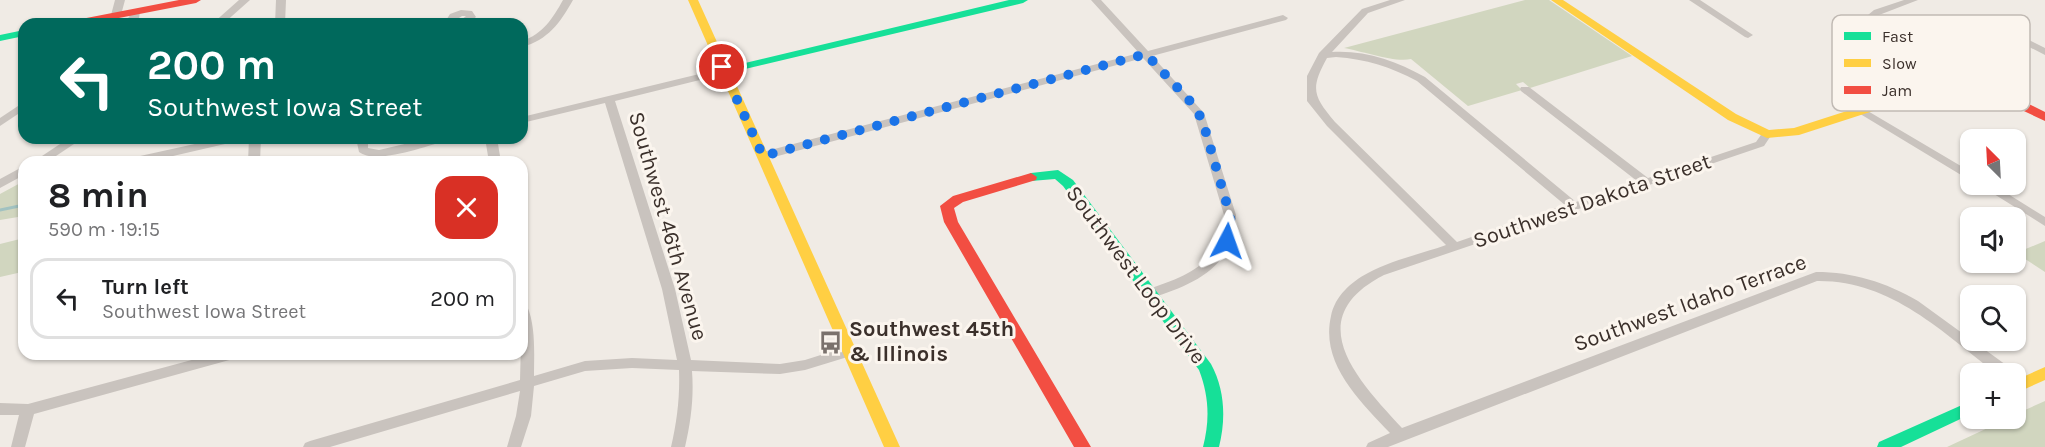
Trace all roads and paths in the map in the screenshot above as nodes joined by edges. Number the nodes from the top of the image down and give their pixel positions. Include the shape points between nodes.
1 (120, 0) edge
2 (196, 0) edge
3 (245, 0) edge
4 (281, 0) edge
5 (568, 0) edge
6 (694, 0) edge
7 (1023, 0) edge
8 (1096, 0) edge
9 (1400, 0) edge
10 (1556, 0) edge
11 (1694, 0) edge
12 (1913, 0) edge
13 (1873, 15) edge
14 (121, 18) edge
15 (124, 18) edge
16 (224, 18) edge
17 (280, 18) edge
18 (1283, 18) dead end
19 (18, 34) edge
20 (1748, 35) dead end
21 (0, 38) edge
22 (528, 42) edge
23 (2030, 44) edge
24 (2045, 52) edge
25 (1146, 54) junction
26 (1323, 55) junction
27 (724, 71) junction
28 (1526, 88) dead end
29 (609, 99) junction
30 (18, 110) edge
31 (2030, 110) edge
32 (1858, 111) edge
33 (1863, 111) edge
34 (2045, 117) edge
35 (528, 119) edge
36 (0, 123) edge
37 (1767, 134) junction
38 (68, 144) edge
39 (211, 144) edge
40 (363, 144) edge
41 (420, 144) edge
42 (48, 156) edge
43 (158, 156) edge
44 (763, 156) junction
45 (1960, 170) edge
46 (18, 174) edge
47 (1647, 183) junction
48 (0, 184) edge
49 (2001, 195) edge
50 (1575, 207) junction
51 (2045, 222) edge
52 (1455, 247) junction
53 (1151, 293) junction
54 (849, 351) junction
55 (211, 360) edge
56 (527, 360) edge
57 (1993, 363) edge
58 (686, 365) junction
59 (2045, 373) edge
60 (2026, 380) edge
61 (526, 383) junction
62 (0, 409) edge
63 (28, 410) junction
64 (1960, 412) edge
65 (1400, 435) junction
66 (18, 447) edge
67 (310, 447) edge
68 (514, 447) edge
69 (678, 447) edge
70 (892, 447) edge
71 (1083, 447) edge
72 (1211, 447) edge
73 (1373, 447) edge
74 (1885, 447) edge

1 - 14 street
2 - 15 street via 135,12
3 - 16 street
4 - 17 street
5 - 22 street via 550,30
6 - 27 street
7 - 27 street
8 - 25 street
9 - 26 street via 1365,11
10 - 37 street via 1732,117
11 - 20 street
12 - 13 street
18 - 25 street
19 - 21 street
23 - 24 street
25 - 44 street
25 - 53 street via 1202,119 1231,221 1224,248 1206,267 1191,278
26 - 50 street via 1372,58 1395,65 1421,80
26 - 52 street via 1312,76 1312,101 1317,109
27 - 29 street
27 - 44 street
28 - 47 street
29 - 35 street
29 - 58 street, Southwest 46th Avenue via 674,310
30 - 36 street
31 - 34 street, Southwest Dakota Street
32 - 37 street, Southwest Dakota Street via 1789,133
33 - 45 street
37 - 47 street, Southwest Dakota Street via 1760,144
38 - 42 street
39 - 43 street
40 - 41 street via 368,153 379,154
44 - 54 street
46 - 48 street
47 - 50 street, Southwest Dakota Street
49 - 51 street
50 - 52 street, Southwest Dakota Street
52 - 65 street, Southwest Dakota Street via 1369,277 1347,296 1334,324 1335,344 1342,363
53 - 71 street, Southwest Loop Drive via 1058,174 1024,178 965,196 947,206 951,222
53 - 72 street, Southwest Loop Drive via 1212,381 1218,418
54 - 58 street via 780,369
54 - 70 street
55 - 63 street
56 - 61 street
57 - 65 street, Southwest Idaho Terrace via 1896,294 1862,279 1816,276
58 - 61 street via 595,365
58 - 69 street, Southwest 46th Avenue via 684,429
59 - 60 street
61 - 67 street
61 - 68 street via 523,419
62 - 63 street
63 - 66 street
64 - 74 street
65 - 73 street, Southwest Idaho Terrace

